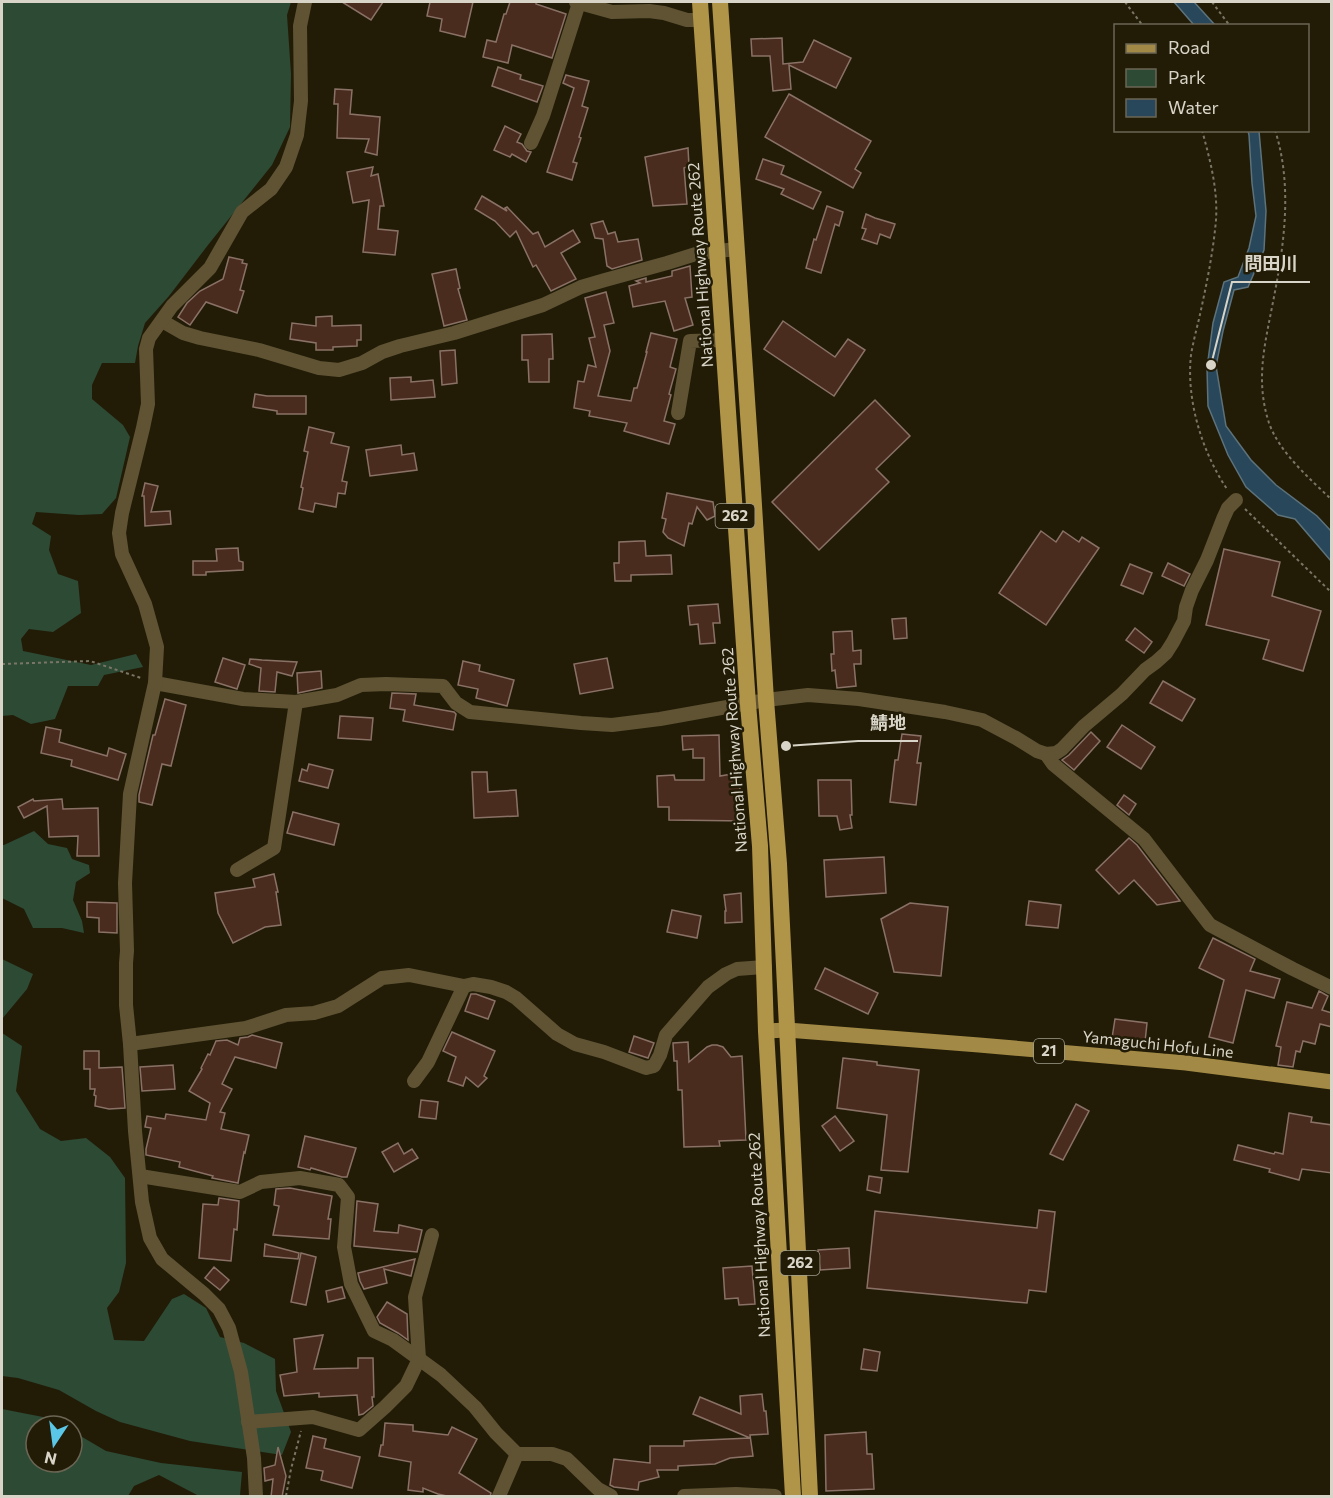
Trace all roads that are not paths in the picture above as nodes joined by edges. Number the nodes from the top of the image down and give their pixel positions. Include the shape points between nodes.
1 (305, 2) edge
2 (577, 2) edge
3 (700, 2) edge
4 (720, 2) edge
5 (702, 20) junction
6 (531, 143) dead end
7 (737, 249) junction
8 (717, 251) junction
9 (162, 321) junction
10 (723, 340) junction
11 (678, 413) dead end
12 (1236, 500) road end
13 (155, 682) junction
14 (766, 700) junction
15 (297, 702) junction
16 (748, 704) junction
17 (1046, 754) junction
18 (237, 870) dead end
19 (765, 968) junction
20 (464, 986) junction
21 (1332, 988) edge
22 (787, 1030) junction
23 (766, 1031) junction
24 (130, 1044) junction
25 (414, 1081) dead end
26 (1332, 1082) edge
27 (140, 1176) junction
28 (432, 1235) dead end
29 (419, 1359) junction
30 (249, 1422) junction
31 (517, 1454) junction
32 (793, 1496) edge
33 (810, 1496) edge
34 (256, 1497) edge
35 (499, 1497) edge
36 (610, 1497) edge
37 (684, 1497) edge
38 (777, 1497) edge

1 - 9 street via 300,26 299,124 286,167 271,189 242,212 210,268
2 - 5 street via 612,12 649,11
2 - 6 street
3 - 5 highway, National Highway Route 262 / 262
4 - 7 highway, 262
5 - 8 highway, National Highway Route 262 / 262
7 - 8 street
7 - 14 highway, 262
8 - 9 street via 699,252 589,285 543,305 400,346 339,370 200,338
8 - 10 highway, National Highway Route 262 / 262
9 - 13 street via 146,349 148,404 119,533 122,554 157,647
10 - 11 street via 690,341
10 - 16 highway, National Highway Route 262 / 262
12 - 17 street via 1228,508 1192,590 1184,621 1166,653 1062,749
13 - 15 street via 243,699
13 - 24 street via 128,816 126,1005
14 - 16 street
14 - 17 street via 808,695 945,712 982,720
14 - 22 highway, 262
15 - 16 street via 337,695 361,685 443,686 456,703 470,712 612,724
15 - 18 street via 274,848
16 - 19 highway, National Highway Route 262 / 262
17 - 21 street via 1144,839 1210,925
19 - 20 street via 736,969 708,987 666,1035 654,1066 646,1068 575,1044 506,992 473,984
19 - 23 highway, National Highway Route 262 / 262
20 - 24 street via 410,975 382,978 338,1006 314,1013 286,1015 246,1028
20 - 25 street via 428,1062
22 - 23 main road, Yamaguchi Hofu Line / 21
22 - 26 main road, Yamaguchi Hofu Line / 21 via 1186,1064
22 - 33 highway, 262
23 - 32 highway, National Highway Route 262 / 262
24 - 27 street
27 - 29 street via 240,1192 261,1182 300,1178 339,1185 348,1197 344,1247 351,1284 374,1331
27 - 30 street via 150,1238 162,1259 219,1309 229,1328
28 - 29 street via 416,1297
29 - 30 street via 406,1386 359,1430 313,1417
29 - 31 street via 456,1389
30 - 34 street
31 - 35 street
31 - 36 street via 552,1454 567,1459
32 - 33 street
32 - 38 street
37 - 38 street

